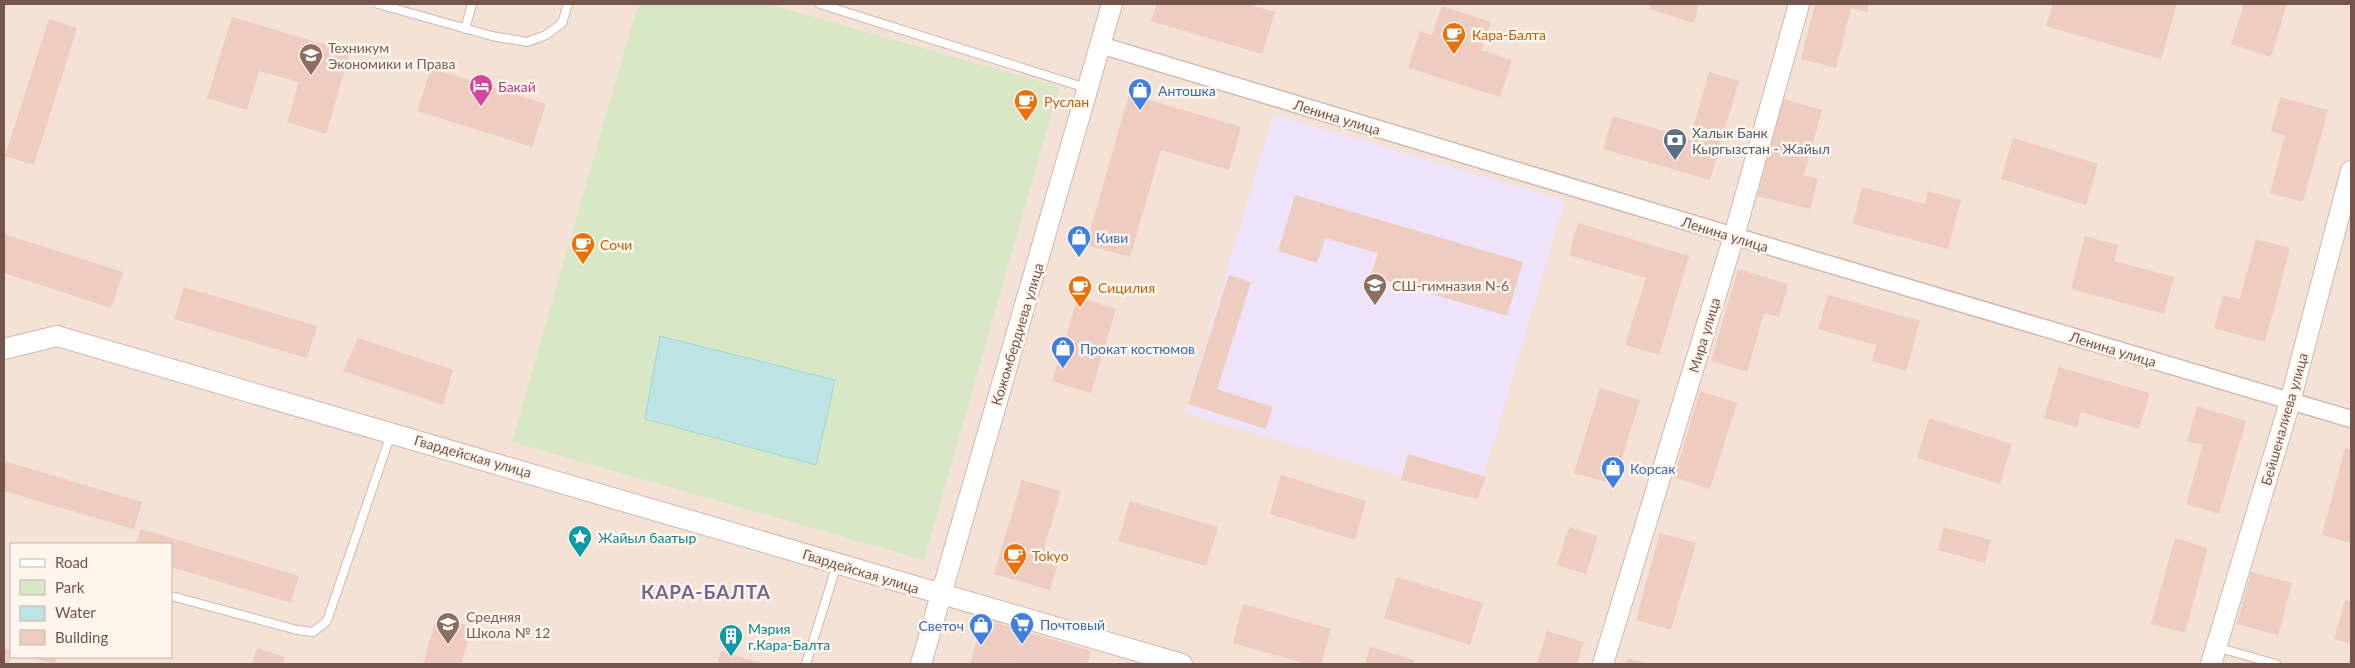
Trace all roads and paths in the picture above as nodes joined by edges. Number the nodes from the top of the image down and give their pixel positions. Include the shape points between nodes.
1 (378, 4) edge
2 (472, 4) edge
3 (568, 4) edge
4 (820, 4) edge
5 (1112, 4) edge
6 (1799, 4) edge
7 (466, 29) junction
8 (1100, 45) junction
9 (1088, 89) junction
10 (2351, 171) edge
11 (1734, 236) junction
12 (4, 349) edge
13 (2290, 402) junction
14 (2351, 419) edge
15 (391, 432) junction
16 (837, 564) junction
17 (940, 594) junction
18 (175, 597) dead end
19 (2214, 656) edge
20 (806, 664) edge
21 (921, 664) edge
22 (1182, 664) edge
23 (1603, 664) edge
24 (2276, 664) edge

1 - 7 lane
2 - 7 lane
3 - 7 lane via 562,23 527,42
4 - 9 lane
5 - 8 street, Кожомбердиева улица
6 - 11 street, Мира улица
8 - 9 street, Кожомбердиева улица
8 - 11 street, Ленина улица
9 - 17 street, Кожомбердиева улица
10 - 13 street, Бейшеналиева улица
11 - 13 street, Ленина улица
11 - 23 street, Мира улица
12 - 15 street, Гвардейская улица via 57,336
13 - 14 street, Ленина улица
13 - 19 street, Бейшеналиева улица
15 - 16 street, Гвардейская улица
15 - 18 lane via 327,622 313,632 297,630
16 - 17 street, Гвардейская улица
16 - 20 lane
17 - 21 street, Кожомбердиева улица
17 - 22 street, Гвардейская улица
19 - 24 lane

